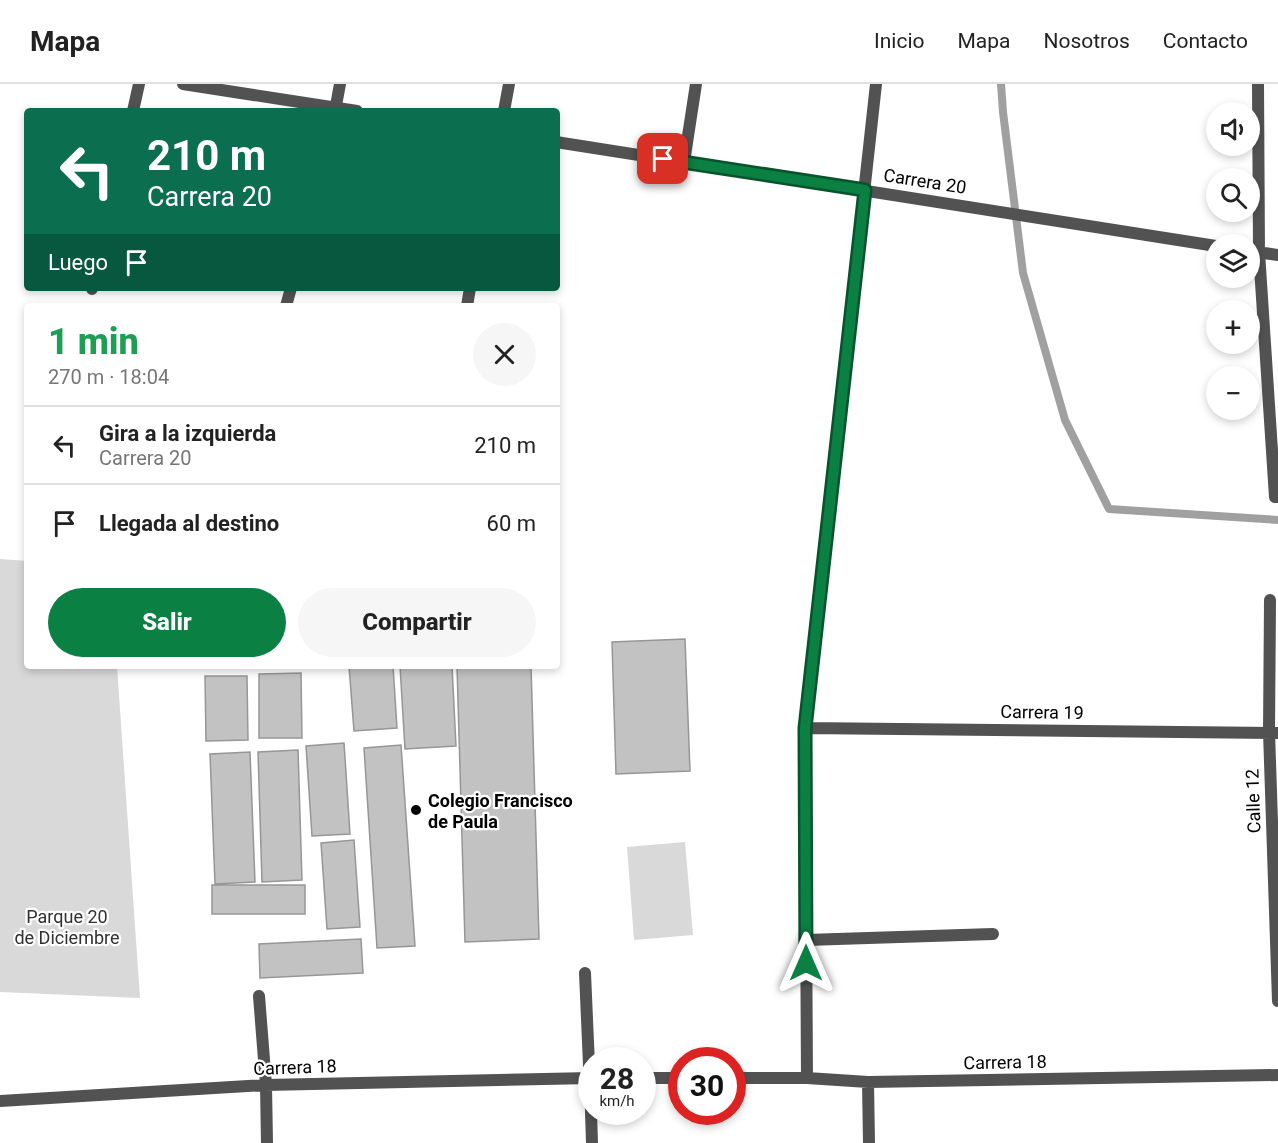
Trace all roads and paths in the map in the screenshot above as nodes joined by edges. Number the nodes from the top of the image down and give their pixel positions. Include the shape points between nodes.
1 (139, 84) edge
2 (183, 84) edge
3 (340, 84) edge
4 (508, 84) edge
5 (696, 84) edge
6 (876, 84) edge
7 (1258, 84) edge
8 (134, 108) edge
9 (330, 108) edge
10 (336, 108) edge
11 (504, 108) edge
12 (560, 143) edge
13 (684, 162) junction
14 (865, 190) junction
15 (1254, 234) edge
16 (1206, 244) edge
17 (1260, 252) edge
18 (1278, 255) edge
19 (1257, 288) edge
20 (1277, 497) edge
21 (1270, 600) dead end
22 (805, 728) junction
23 (1273, 733) edge
24 (993, 934) dead end
25 (806, 940) junction
26 (585, 974) dead end
27 (259, 996) dead end
28 (1278, 1001) edge
29 (589, 1047) edge
30 (1278, 1075) edge
31 (746, 1077) edge
32 (807, 1077) junction
33 (578, 1078) edge
34 (868, 1083) junction
35 (266, 1085) junction
36 (0, 1101) edge
37 (591, 1125) edge
38 (267, 1143) edge
39 (592, 1143) edge
40 (869, 1143) edge

1 - 8 street
2 - 9 street
3 - 10 street
4 - 11 street
5 - 13 street
6 - 14 street
7 - 15 street
12 - 13 street, Carrera 20
13 - 14 street, Carrera 20
14 - 16 street, Carrera 20
14 - 22 street
17 - 18 street
19 - 20 street
21 - 23 street, Calle 12
22 - 23 street, Carrera 19
22 - 25 street
23 - 28 street, Calle 12
24 - 25 street
25 - 32 street
26 - 29 street
27 - 35 street
30 - 34 street, Carrera 18
31 - 32 street, Carrera 18
32 - 34 street, Carrera 18
33 - 35 street, Carrera 18
34 - 40 street
35 - 36 street, Carrera 18
35 - 38 street
37 - 39 street

